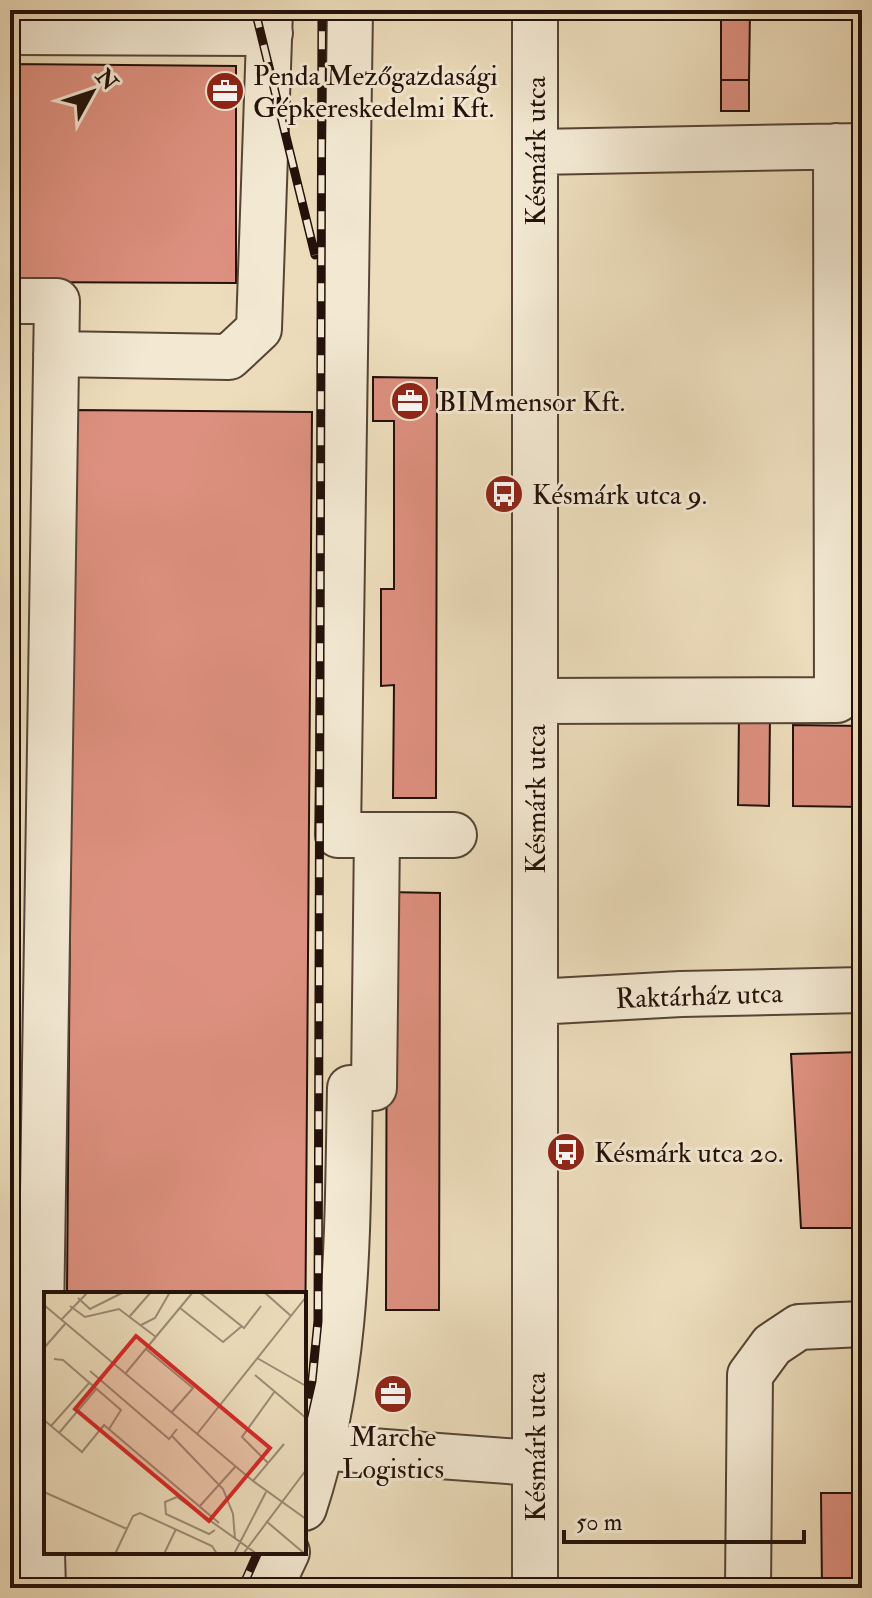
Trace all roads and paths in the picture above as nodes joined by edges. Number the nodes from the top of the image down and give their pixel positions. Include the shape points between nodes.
1 (350, 10) edge
2 (535, 10) edge
3 (270, 21) edge
4 (10, 32) edge
5 (849, 146) edge
6 (535, 152) junction
7 (10, 301) edge
8 (56, 354) junction
9 (535, 701) junction
10 (377, 835) junction
11 (454, 835) dead end
12 (862, 990) edge
13 (535, 1002) junction
14 (862, 1324) edge
15 (42, 1446) edge
16 (314, 1446) edge
17 (534, 1463) junction
18 (306, 1496) edge
19 (286, 1554) edge
20 (43, 1588) edge
21 (270, 1588) edge
22 (535, 1588) edge
23 (748, 1588) edge

1 - 10 street via 338,835
2 - 6 street, Késmárk utca
3 - 4 street
3 - 8 street via 259,329 229,357
5 - 6 street
5 - 9 street via 837,700
6 - 9 street, Késmárk utca
7 - 8 street via 57,301
8 - 15 street
9 - 13 street, Késmárk utca
10 - 11 street
10 - 16 street via 374,1088 350,1088 345,1306 338,1372
12 - 13 street, Raktárház utca
13 - 17 street, Késmárk utca
14 - 23 street via 799,1327 772,1345 750,1375
15 - 20 street
16 - 17 street
16 - 18 street
17 - 22 street, Késmárk utca
19 - 21 street

